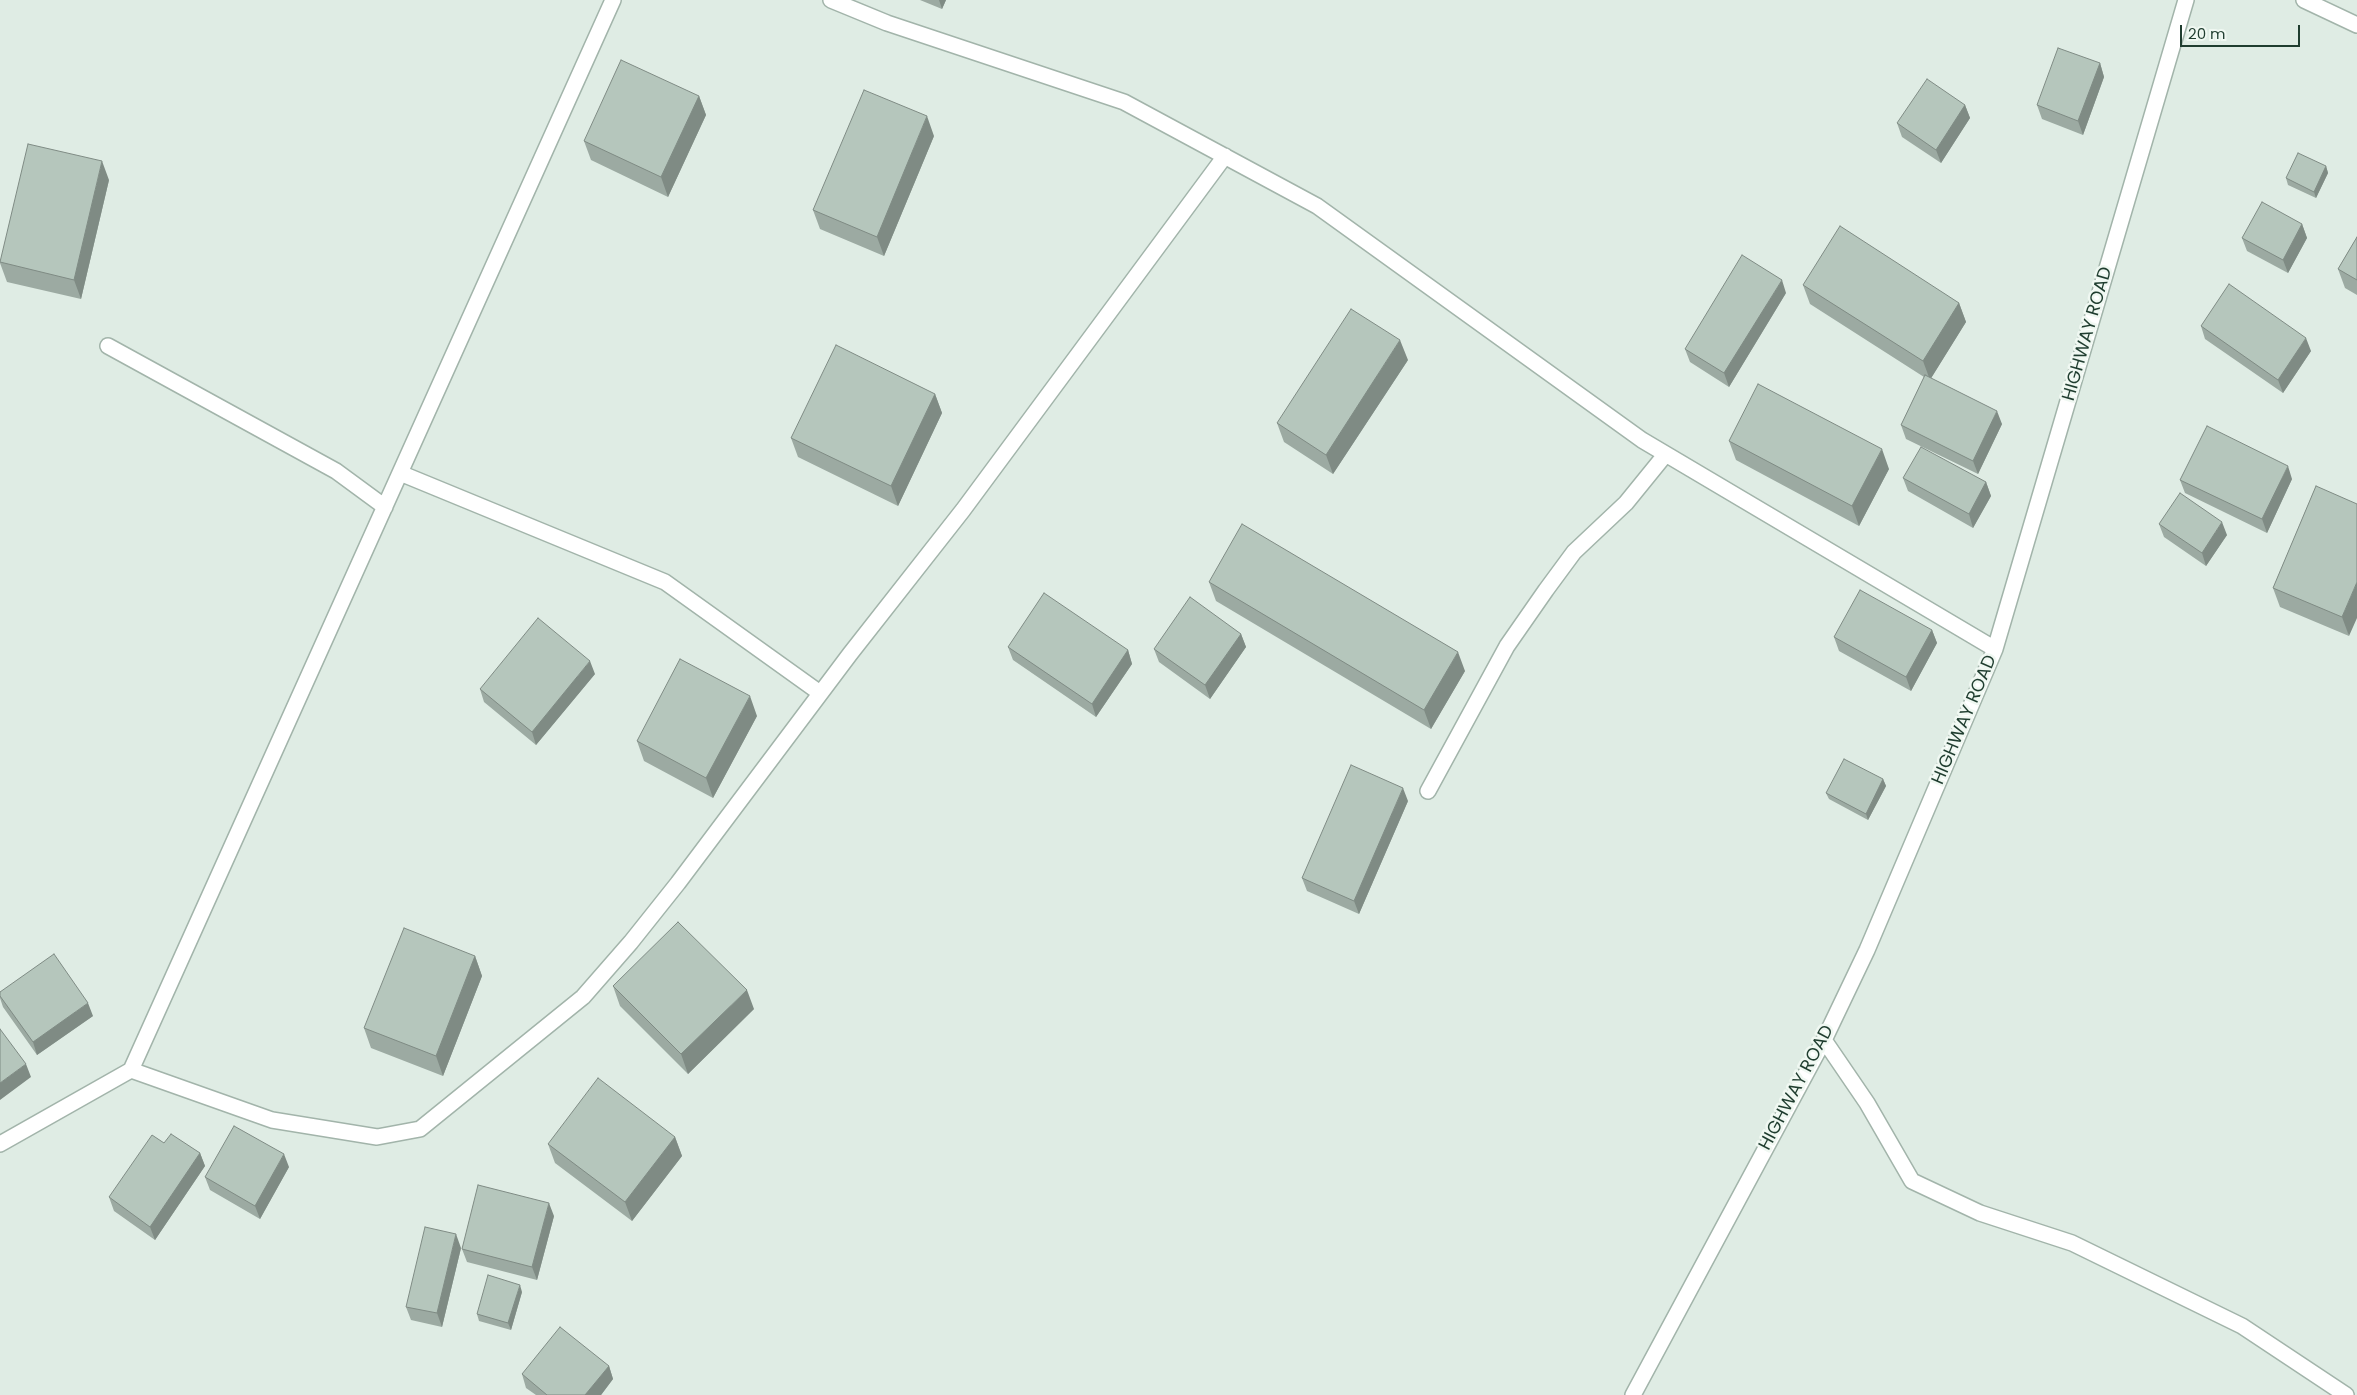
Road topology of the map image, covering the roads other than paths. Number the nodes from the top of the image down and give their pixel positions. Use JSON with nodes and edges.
{"nodes":[{"id":1,"x":613,"y":0,"type":"edge"},
{"id":2,"x":831,"y":0,"type":"edge"},
{"id":3,"x":2186,"y":0,"type":"edge"},
{"id":4,"x":2304,"y":0,"type":"edge"},
{"id":5,"x":2357,"y":26,"type":"edge"},
{"id":6,"x":1225,"y":156,"type":"junction"},
{"id":7,"x":108,"y":346,"type":"dead end"},
{"id":8,"x":1665,"y":455,"type":"junction"},
{"id":9,"x":400,"y":474,"type":"junction"},
{"id":10,"x":385,"y":507,"type":"junction"},
{"id":11,"x":1995,"y":649,"type":"junction"},
{"id":12,"x":820,"y":693,"type":"junction"},
{"id":13,"x":1428,"y":791,"type":"dead end"},
{"id":14,"x":1824,"y":1040,"type":"junction"},
{"id":15,"x":131,"y":1070,"type":"junction"},
{"id":16,"x":0,"y":1144,"type":"edge"},
{"id":17,"x":1633,"y":1395,"type":"edge"},
{"id":18,"x":2346,"y":1395,"type":"edge"}],
"edges":[{"from":1,"to":9,"type":"street"},
{"from":2,"to":6,"type":"street"},
{"from":3,"to":11,"type":"street","name":"HIGHWAY ROAD"},
{"from":4,"to":5,"type":"street"},
{"from":6,"to":8,"type":"street"},
{"from":6,"to":12,"type":"street"},
{"from":7,"to":10,"type":"street"},
{"from":8,"to":11,"type":"street"},
{"from":8,"to":13,"type":"street"},
{"from":9,"to":10,"type":"street"},
{"from":9,"to":12,"type":"street"},
{"from":10,"to":15,"type":"street"},
{"from":11,"to":14,"type":"street","name":"HIGHWAY ROAD"},
{"from":12,"to":15,"type":"street"},
{"from":14,"to":17,"type":"street","name":"HIGHWAY ROAD"},
{"from":14,"to":18,"type":"street"},
{"from":15,"to":16,"type":"street"}]}
